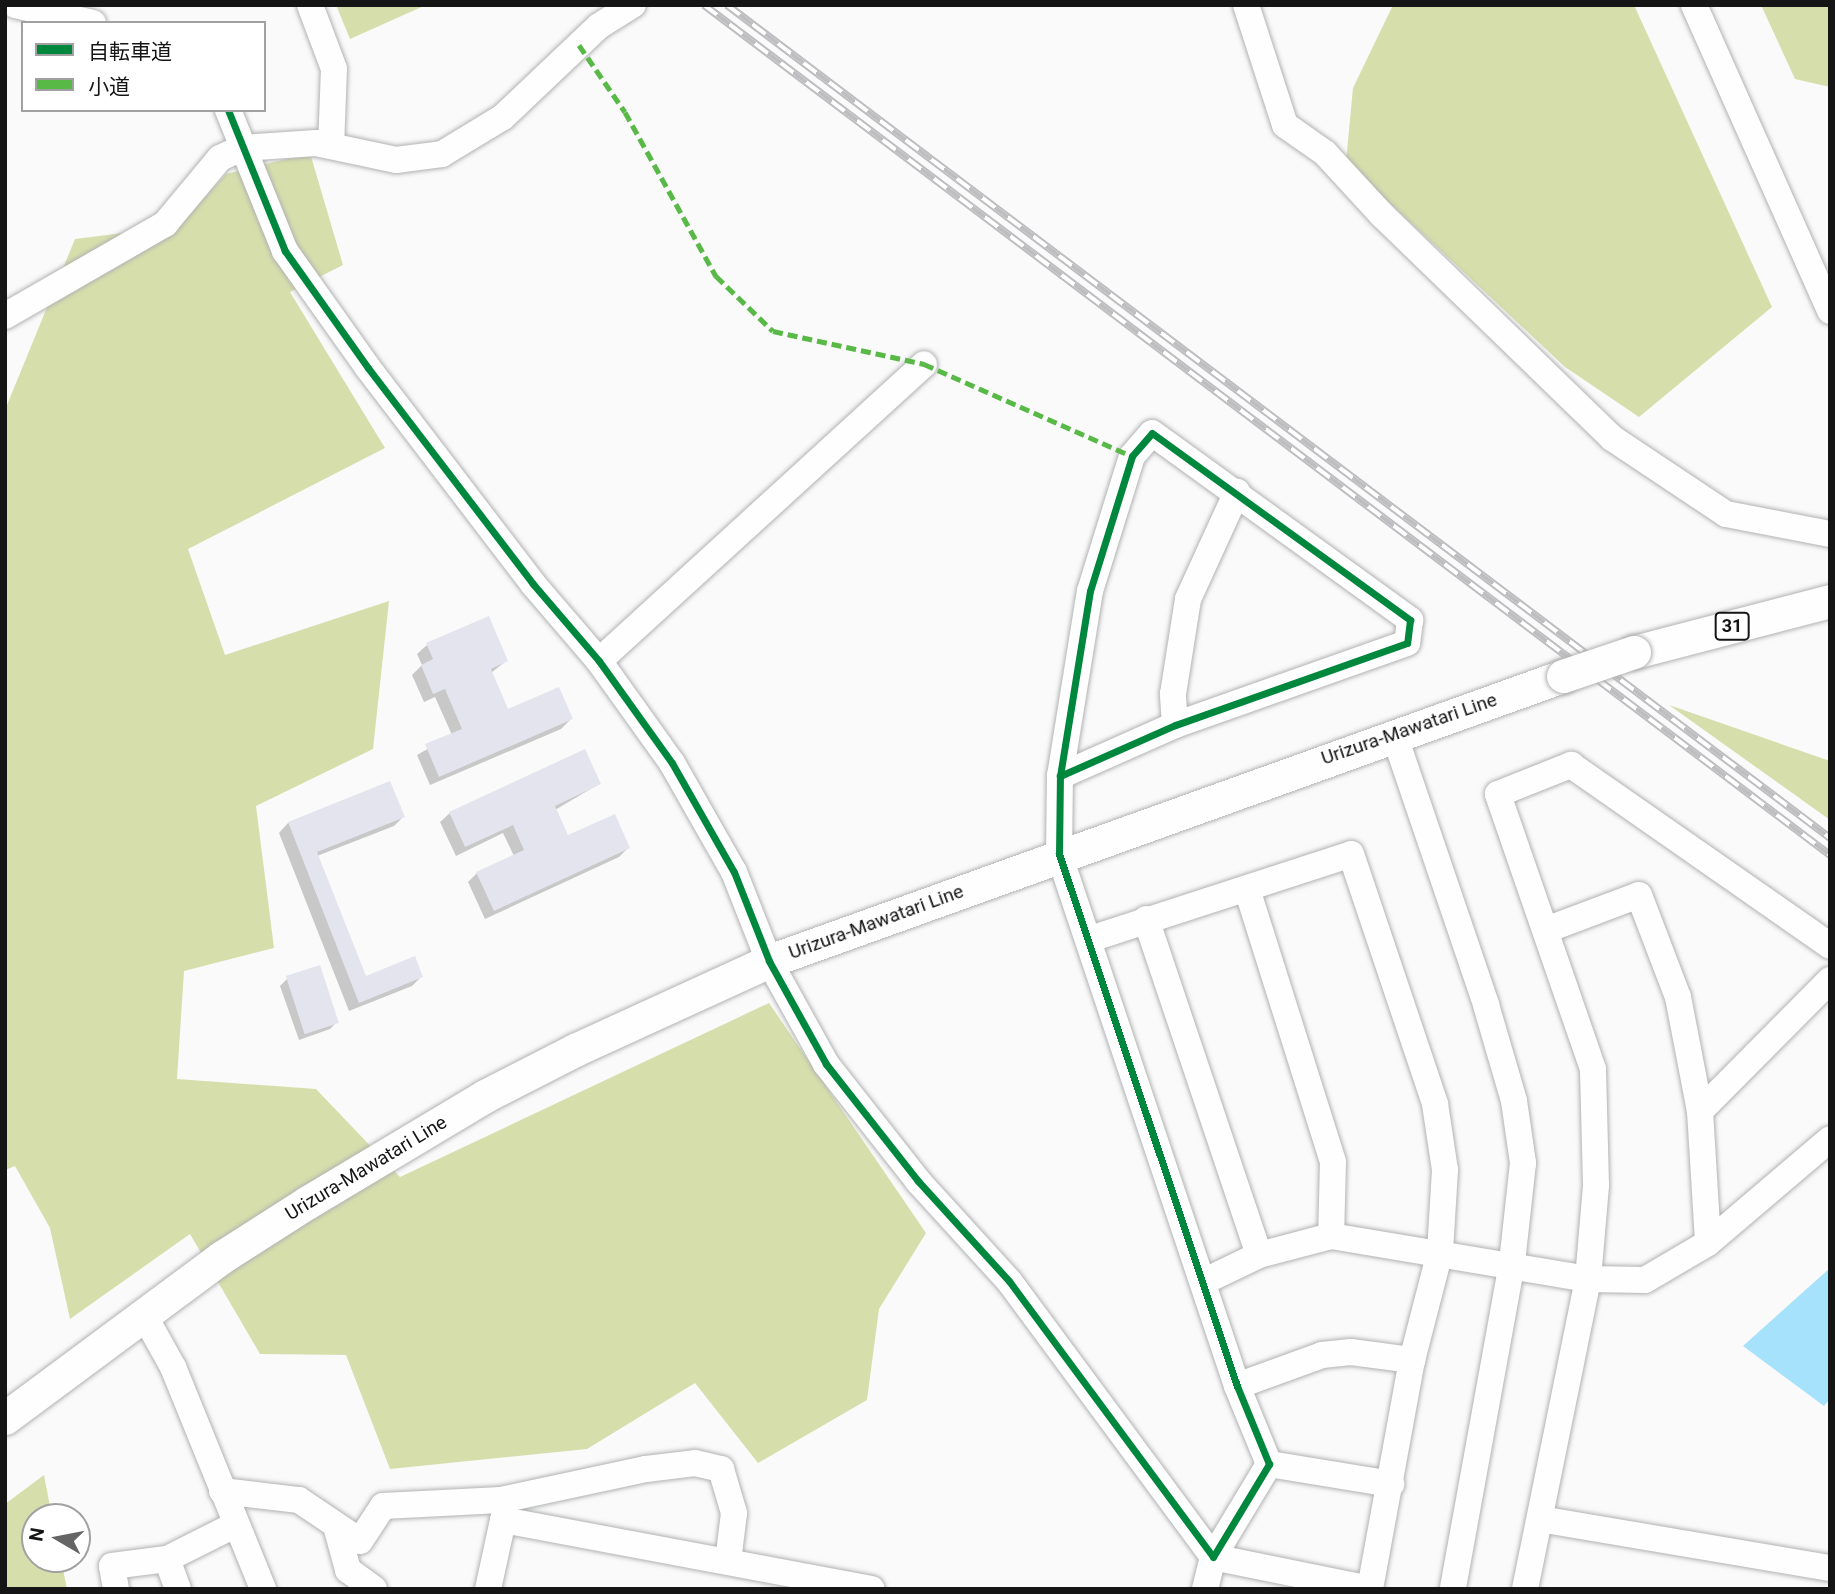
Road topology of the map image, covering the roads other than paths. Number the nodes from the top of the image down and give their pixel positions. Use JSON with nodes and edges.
{"nodes":[{"id":1,"x":15,"y":5,"type":"edge"},
{"id":2,"x":310,"y":5,"type":"edge"},
{"id":3,"x":633,"y":5,"type":"edge"},
{"id":4,"x":1246,"y":5,"type":"edge"},
{"id":5,"x":1694,"y":5,"type":"edge"},
{"id":6,"x":59,"y":11,"type":"edge"},
{"id":7,"x":87,"y":21,"type":"edge"},
{"id":8,"x":229,"y":112,"type":"edge"},
{"id":9,"x":331,"y":146,"type":"junction"},
{"id":10,"x":242,"y":148,"type":"junction"},
{"id":11,"x":1830,"y":311,"type":"edge"},
{"id":12,"x":5,"y":316,"type":"edge"},
{"id":13,"x":924,"y":364,"type":"dead end"},
{"id":14,"x":1237,"y":492,"type":"junction"},
{"id":15,"x":1830,"y":534,"type":"edge"},
{"id":16,"x":1830,"y":601,"type":"edge"},
{"id":17,"x":598,"y":661,"type":"junction"},
{"id":18,"x":1175,"y":724,"type":"junction"},
{"id":19,"x":1394,"y":734,"type":"junction"},
{"id":20,"x":1060,"y":776,"type":"junction"},
{"id":21,"x":1059,"y":854,"type":"junction"},
{"id":22,"x":1247,"y":889,"type":"junction"},
{"id":23,"x":1146,"y":919,"type":"junction"},
{"id":24,"x":1546,"y":930,"type":"junction"},
{"id":25,"x":1090,"y":939,"type":"junction"},
{"id":26,"x":1830,"y":946,"type":"edge"},
{"id":27,"x":769,"y":961,"type":"junction"},
{"id":28,"x":1830,"y":981,"type":"edge"},
{"id":29,"x":1700,"y":1111,"type":"junction"},
{"id":30,"x":1830,"y":1139,"type":"edge"},
{"id":31,"x":1331,"y":1236,"type":"junction"},
{"id":32,"x":1708,"y":1243,"type":"junction"},
{"id":33,"x":1440,"y":1251,"type":"junction"},
{"id":34,"x":1259,"y":1255,"type":"junction"},
{"id":35,"x":1512,"y":1263,"type":"junction"},
{"id":36,"x":1588,"y":1279,"type":"junction"},
{"id":37,"x":1205,"y":1281,"type":"junction"},
{"id":38,"x":144,"y":1315,"type":"junction"},
{"id":39,"x":1412,"y":1360,"type":"junction"},
{"id":40,"x":1237,"y":1386,"type":"junction"},
{"id":41,"x":5,"y":1418,"type":"edge"},
{"id":42,"x":1269,"y":1464,"type":"junction"},
{"id":43,"x":1391,"y":1484,"type":"junction"},
{"id":44,"x":222,"y":1492,"type":"junction"},
{"id":45,"x":1540,"y":1518,"type":"junction"},
{"id":46,"x":235,"y":1525,"type":"junction"},
{"id":47,"x":336,"y":1526,"type":"junction"},
{"id":48,"x":1213,"y":1557,"type":"junction"},
{"id":49,"x":167,"y":1559,"type":"junction"},
{"id":50,"x":728,"y":1562,"type":"junction"},
{"id":51,"x":1830,"y":1568,"type":"edge"},
{"id":52,"x":867,"y":1588,"type":"edge"},
{"id":53,"x":116,"y":1589,"type":"edge"},
{"id":54,"x":178,"y":1589,"type":"edge"},
{"id":55,"x":263,"y":1589,"type":"edge"},
{"id":56,"x":374,"y":1589,"type":"edge"},
{"id":57,"x":488,"y":1589,"type":"edge"},
{"id":58,"x":1205,"y":1589,"type":"edge"},
{"id":59,"x":1370,"y":1589,"type":"edge"},
{"id":60,"x":1452,"y":1589,"type":"edge"},
{"id":61,"x":1525,"y":1589,"type":"edge"}],
"edges":[{"from":1,"to":6,"type":"street"},
{"from":2,"to":9,"type":"street"},
{"from":3,"to":9,"type":"street"},
{"from":4,"to":15,"type":"street"},
{"from":5,"to":11,"type":"street"},
{"from":6,"to":7,"type":"street"},
{"from":8,"to":10,"type":"street"},
{"from":9,"to":10,"type":"street"},
{"from":10,"to":12,"type":"street"},
{"from":10,"to":17,"type":"street"},
{"from":13,"to":17,"type":"street"},
{"from":14,"to":18,"type":"street"},
{"from":14,"to":18,"type":"street"},
{"from":14,"to":20,"type":"street"},
{"from":16,"to":19,"type":"main road","name":"Urizura-Mawatari Line","number":"31","bridge":true},
{"from":17,"to":27,"type":"street"},
{"from":18,"to":20,"type":"street"},
{"from":19,"to":21,"type":"main road","name":"Urizura-Mawatari Line","number":"31"},
{"from":19,"to":35,"type":"street"},
{"from":20,"to":21,"type":"street"},
{"from":21,"to":25,"type":"street"},
{"from":21,"to":27,"type":"main road","name":"Urizura-Mawatari Line","number":"31"},
{"from":22,"to":23,"type":"street"},
{"from":22,"to":31,"type":"street"},
{"from":22,"to":33,"type":"street"},
{"from":23,"to":25,"type":"street"},
{"from":23,"to":34,"type":"street"},
{"from":24,"to":26,"type":"street"},
{"from":24,"to":29,"type":"street"},
{"from":24,"to":36,"type":"street"},
{"from":25,"to":37,"type":"street"},
{"from":27,"to":38,"type":"main road","name":"Urizura-Mawatari Line","number":"31"},
{"from":27,"to":48,"type":"street"},
{"from":28,"to":29,"type":"street"},
{"from":29,"to":32,"type":"street"},
{"from":30,"to":32,"type":"street"},
{"from":31,"to":33,"type":"street"},
{"from":31,"to":34,"type":"street"},
{"from":32,"to":36,"type":"street"},
{"from":33,"to":35,"type":"street"},
{"from":33,"to":39,"type":"street"},
{"from":34,"to":37,"type":"street"},
{"from":35,"to":36,"type":"street"},
{"from":35,"to":60,"type":"street"},
{"from":36,"to":45,"type":"street"},
{"from":37,"to":40,"type":"street"},
{"from":38,"to":41,"type":"main road","name":"Urizura-Mawatari Line","number":"31"},
{"from":38,"to":44,"type":"street"},
{"from":39,"to":40,"type":"street"},
{"from":39,"to":43,"type":"street"},
{"from":40,"to":42,"type":"street"},
{"from":42,"to":43,"type":"street"},
{"from":42,"to":48,"type":"street"},
{"from":43,"to":59,"type":"street"},
{"from":44,"to":46,"type":"street"},
{"from":44,"to":47,"type":"street"},
{"from":45,"to":51,"type":"street"},
{"from":45,"to":61,"type":"street"},
{"from":46,"to":49,"type":"street"},
{"from":46,"to":55,"type":"street"},
{"from":47,"to":50,"type":"street"},
{"from":47,"to":56,"type":"street"},
{"from":48,"to":58,"type":"street"},
{"from":48,"to":59,"type":"street"},
{"from":49,"to":53,"type":"street"},
{"from":49,"to":54,"type":"street"},
{"from":50,"to":52,"type":"street"},
{"from":50,"to":57,"type":"street"}]}
